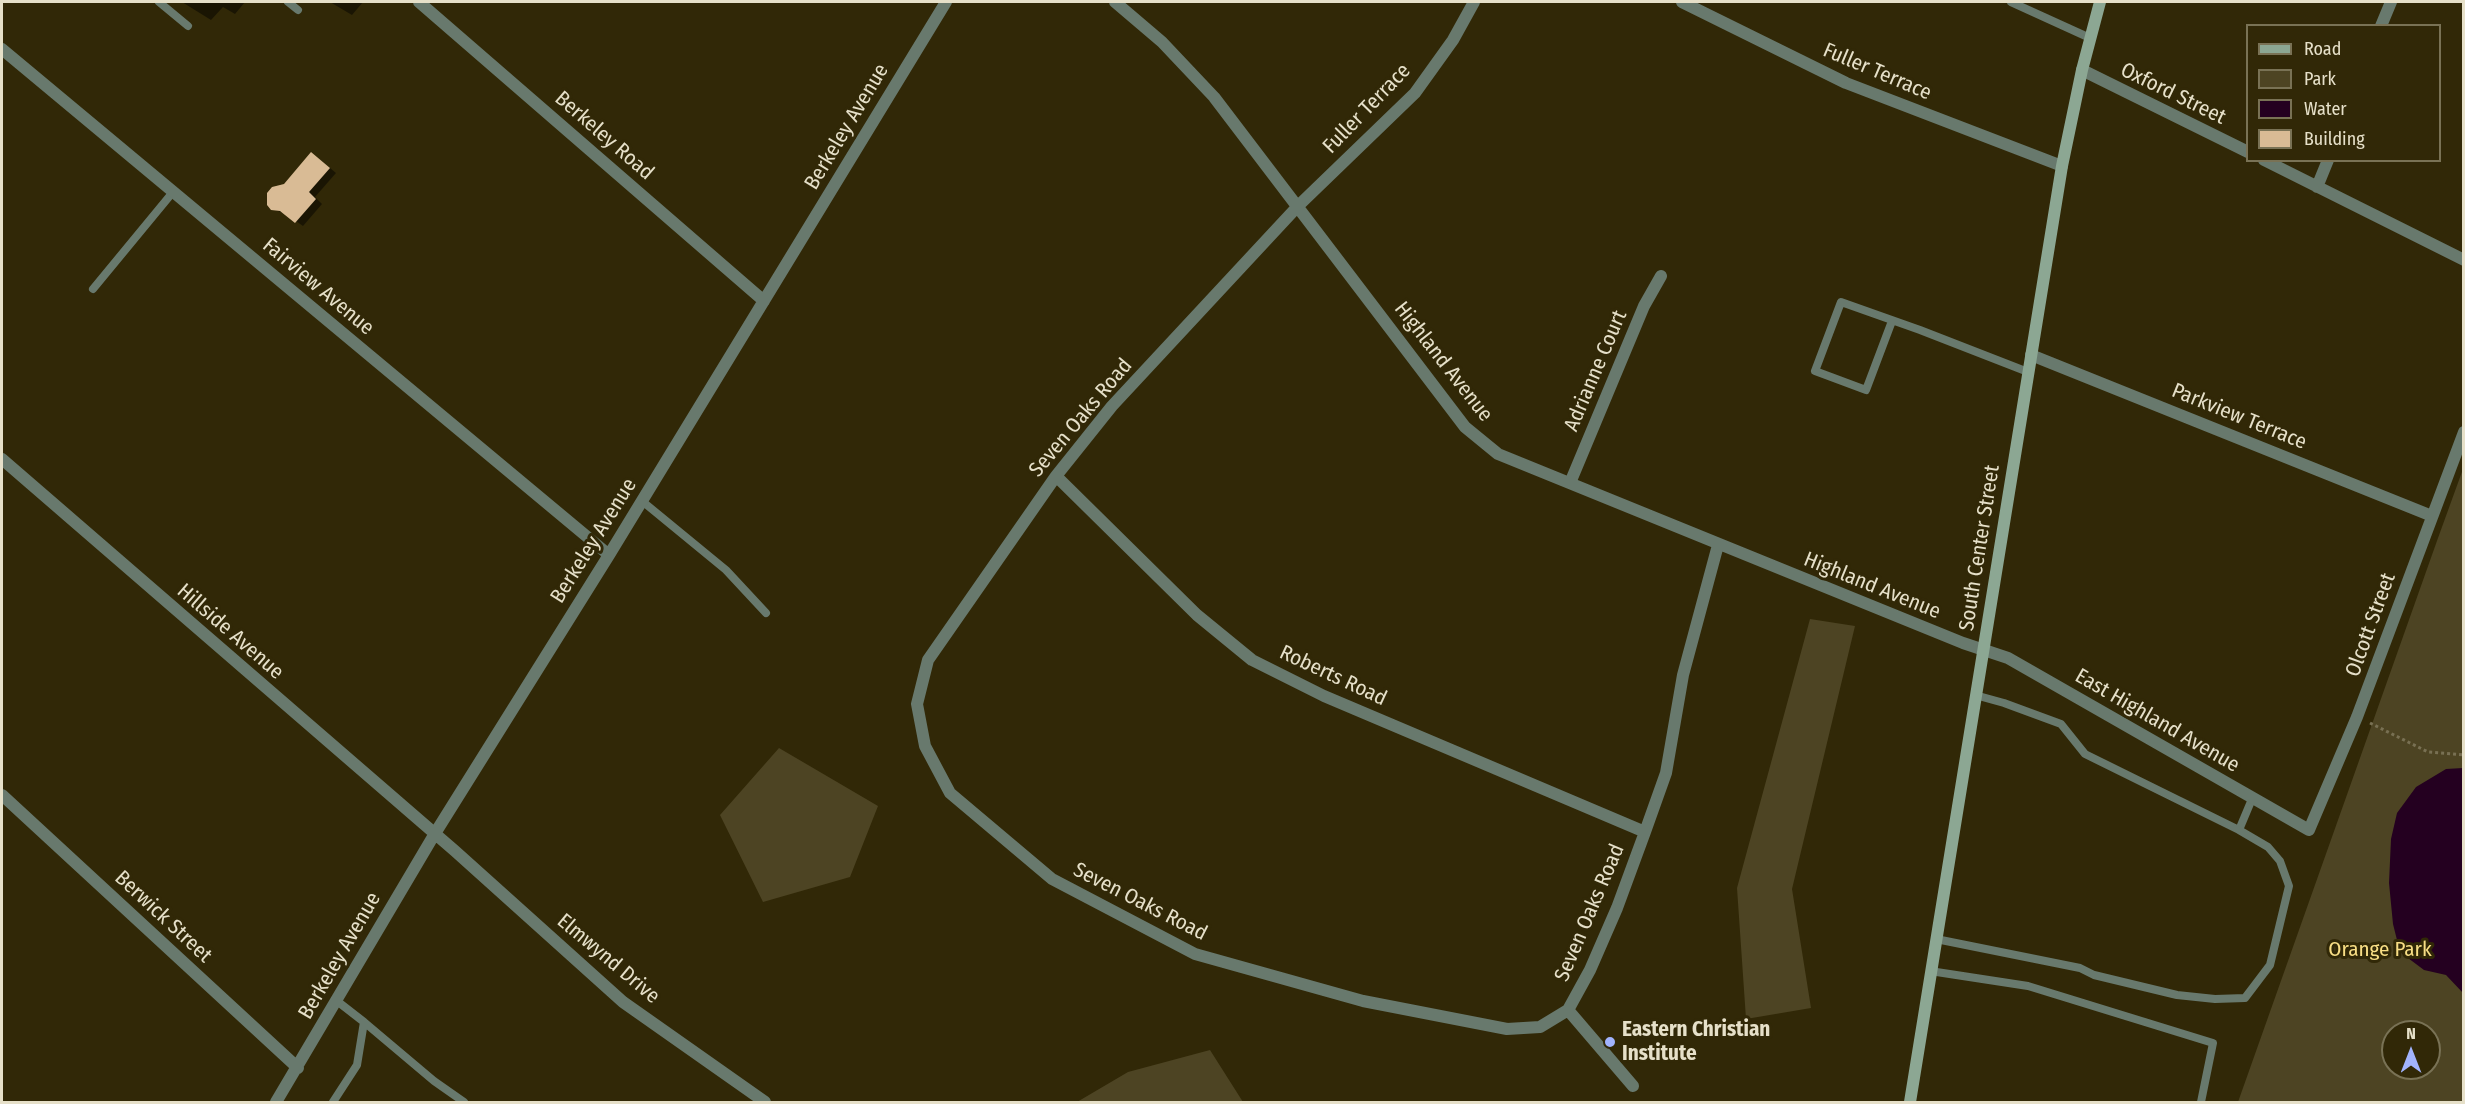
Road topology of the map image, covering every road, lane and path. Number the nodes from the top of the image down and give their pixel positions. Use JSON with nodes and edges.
{"nodes":[{"id":1,"x":159,"y":2,"type":"edge"},
{"id":2,"x":288,"y":2,"type":"edge"},
{"id":3,"x":419,"y":2,"type":"edge"},
{"id":4,"x":946,"y":2,"type":"edge"},
{"id":5,"x":1115,"y":2,"type":"edge"},
{"id":6,"x":1474,"y":2,"type":"edge"},
{"id":7,"x":1682,"y":2,"type":"edge"},
{"id":8,"x":2012,"y":2,"type":"edge"},
{"id":9,"x":2100,"y":2,"type":"edge"},
{"id":10,"x":2391,"y":2,"type":"edge"},
{"id":11,"x":298,"y":10,"type":"dead end"},
{"id":12,"x":2382,"y":24,"type":"edge"},
{"id":13,"x":188,"y":26,"type":"dead end"},
{"id":14,"x":2090,"y":38,"type":"junction"},
{"id":15,"x":2,"y":49,"type":"edge"},
{"id":16,"x":2082,"y":70,"type":"junction"},
{"id":17,"x":2246,"y":152,"type":"edge"},
{"id":18,"x":2268,"y":162,"type":"edge"},
{"id":19,"x":2327,"y":162,"type":"edge"},
{"id":20,"x":2062,"y":166,"type":"junction"},
{"id":21,"x":2317,"y":187,"type":"junction"},
{"id":22,"x":173,"y":192,"type":"junction"},
{"id":23,"x":1299,"y":206,"type":"junction"},
{"id":24,"x":2463,"y":260,"type":"edge"},
{"id":25,"x":1661,"y":276,"type":"dead end"},
{"id":26,"x":93,"y":289,"type":"dead end"},
{"id":27,"x":764,"y":301,"type":"junction"},
{"id":28,"x":1892,"y":321,"type":"junction"},
{"id":29,"x":2031,"y":356,"type":"junction"},
{"id":30,"x":2028,"y":372,"type":"junction"},
{"id":31,"x":2463,"y":432,"type":"edge"},
{"id":32,"x":2,"y":459,"type":"edge"},
{"id":33,"x":1056,"y":476,"type":"junction"},
{"id":34,"x":1570,"y":483,"type":"junction"},
{"id":35,"x":642,"y":501,"type":"junction"},
{"id":36,"x":2432,"y":516,"type":"junction"},
{"id":37,"x":1718,"y":545,"type":"junction"},
{"id":38,"x":609,"y":555,"type":"junction"},
{"id":39,"x":765,"y":613,"type":"dead end"},
{"id":40,"x":1983,"y":650,"type":"junction"},
{"id":41,"x":1976,"y":695,"type":"junction"},
{"id":42,"x":2358,"y":717,"type":"junction"},
{"id":43,"x":2463,"y":755,"type":"edge"},
{"id":44,"x":2,"y":795,"type":"edge"},
{"id":45,"x":2252,"y":799,"type":"junction"},
{"id":46,"x":2239,"y":830,"type":"junction"},
{"id":47,"x":2309,"y":830,"type":"joint"},
{"id":48,"x":1645,"y":832,"type":"junction"},
{"id":49,"x":434,"y":835,"type":"junction"},
{"id":50,"x":1936,"y":939,"type":"junction"},
{"id":51,"x":1930,"y":971,"type":"junction"},
{"id":52,"x":337,"y":1001,"type":"junction"},
{"id":53,"x":1568,"y":1010,"type":"junction"},
{"id":54,"x":364,"y":1022,"type":"junction"},
{"id":55,"x":298,"y":1068,"type":"junction"},
{"id":56,"x":1633,"y":1086,"type":"dead end"},
{"id":57,"x":276,"y":1102,"type":"edge"},
{"id":58,"x":333,"y":1102,"type":"edge"},
{"id":59,"x":464,"y":1102,"type":"edge"},
{"id":60,"x":765,"y":1102,"type":"edge"},
{"id":61,"x":1910,"y":1102,"type":"edge"},
{"id":62,"x":2201,"y":1102,"type":"edge"}],
"edges":[{"from":1,"to":13,"type":"lane"},
{"from":2,"to":11,"type":"lane"},
{"from":3,"to":27,"type":"street","name":"Berkeley Road"},
{"from":4,"to":27,"type":"street","name":"Berkeley Avenue"},
{"from":5,"to":23,"type":"street","name":"Highland Avenue"},
{"from":6,"to":23,"type":"street","name":"Fuller Terrace"},
{"from":7,"to":20,"type":"street","name":"Fuller Terrace"},
{"from":8,"to":14,"type":"lane"},
{"from":9,"to":14,"type":"main road","name":"South Center Street"},
{"from":10,"to":12,"type":"street"},
{"from":14,"to":16,"type":"main road","name":"South Center Street"},
{"from":15,"to":22,"type":"street","name":"Fairview Avenue"},
{"from":16,"to":17,"type":"street","name":"Oxford Street"},
{"from":16,"to":20,"type":"main road","name":"South Center Street"},
{"from":18,"to":21,"type":"street"},
{"from":19,"to":21,"type":"street"},
{"from":20,"to":29,"type":"main road","name":"South Center Street"},
{"from":21,"to":24,"type":"street"},
{"from":22,"to":26,"type":"lane"},
{"from":22,"to":38,"type":"street","name":"Fairview Avenue"},
{"from":23,"to":33,"type":"street","name":"Seven Oaks Road"},
{"from":23,"to":34,"type":"street","name":"Highland Avenue"},
{"from":25,"to":34,"type":"street","name":"Adrianne Court"},
{"from":27,"to":35,"type":"street","name":"Berkeley Avenue"},
{"from":28,"to":28,"type":"lane"},
{"from":28,"to":30,"type":"lane"},
{"from":29,"to":30,"type":"main road","name":"South Center Street"},
{"from":29,"to":36,"type":"street","name":"Parkview Terrace"},
{"from":30,"to":40,"type":"main road","name":"South Center Street"},
{"from":31,"to":36,"type":"street","name":"Olcott Street"},
{"from":32,"to":49,"type":"street","name":"Hillside Avenue"},
{"from":33,"to":48,"type":"street","name":"Roberts Road"},
{"from":33,"to":53,"type":"street","name":"Seven Oaks Road"},
{"from":34,"to":37,"type":"street","name":"Highland Avenue"},
{"from":35,"to":38,"type":"street","name":"Berkeley Avenue"},
{"from":35,"to":39,"type":"lane"},
{"from":36,"to":42,"type":"street","name":"Olcott Street"},
{"from":37,"to":40,"type":"street","name":"Highland Avenue"},
{"from":37,"to":48,"type":"street","name":"Seven Oaks Road"},
{"from":38,"to":49,"type":"street","name":"Berkeley Avenue"},
{"from":40,"to":41,"type":"main road","name":"South Center Street"},
{"from":40,"to":45,"type":"street","name":"East Highland Avenue"},
{"from":41,"to":46,"type":"lane"},
{"from":41,"to":50,"type":"main road","name":"South Center Street"},
{"from":42,"to":43,"type":"path"},
{"from":42,"to":47,"type":"street","name":"Olcott Street"},
{"from":44,"to":55,"type":"street","name":"Berwick Street"},
{"from":45,"to":46,"type":"lane"},
{"from":45,"to":47,"type":"street","name":"East Highland Avenue"},
{"from":46,"to":50,"type":"lane"},
{"from":48,"to":53,"type":"street","name":"Seven Oaks Road"},
{"from":49,"to":52,"type":"street","name":"Berkeley Avenue"},
{"from":49,"to":60,"type":"street","name":"Elmwynd Drive"},
{"from":50,"to":51,"type":"main road","name":"South Center Street"},
{"from":51,"to":61,"type":"main road","name":"South Center Street"},
{"from":51,"to":62,"type":"lane"},
{"from":52,"to":54,"type":"lane"},
{"from":52,"to":55,"type":"street","name":"Berkeley Avenue"},
{"from":53,"to":56,"type":"street"},
{"from":54,"to":58,"type":"lane"},
{"from":54,"to":59,"type":"lane"},
{"from":55,"to":57,"type":"street","name":"Berkeley Avenue"}]}
